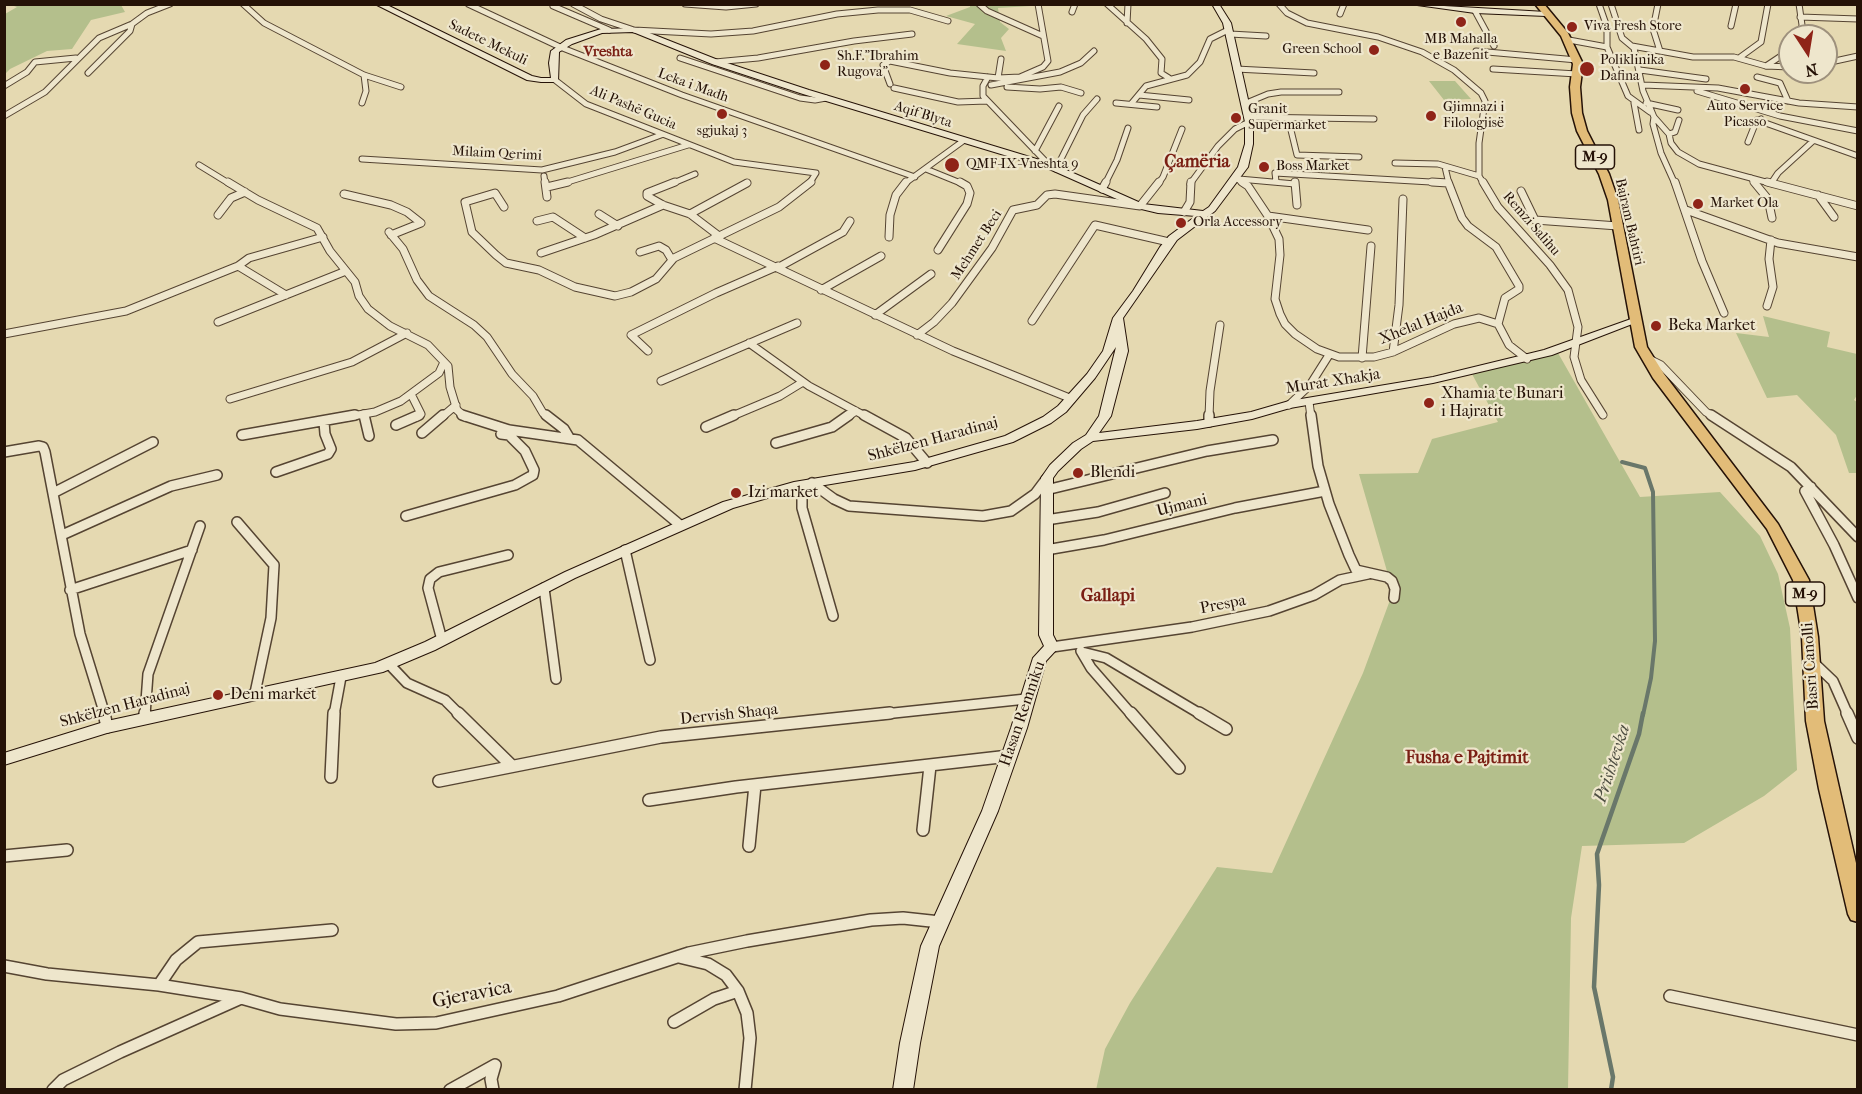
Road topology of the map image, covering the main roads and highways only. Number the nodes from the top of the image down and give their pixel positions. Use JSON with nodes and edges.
{"nodes":[{"id":1,"x":1539,"y":4,"type":"edge"},
{"id":2,"x":1635,"y":321,"type":"joint"},
{"id":3,"x":1857,"y":914,"type":"edge"}],
"edges":[{"from":1,"to":2,"type":"main road","name":"Bajram Bahtiri","number":"M-9"},
{"from":2,"to":3,"type":"main road","name":"Basri Canolli","number":"M-9"}]}
